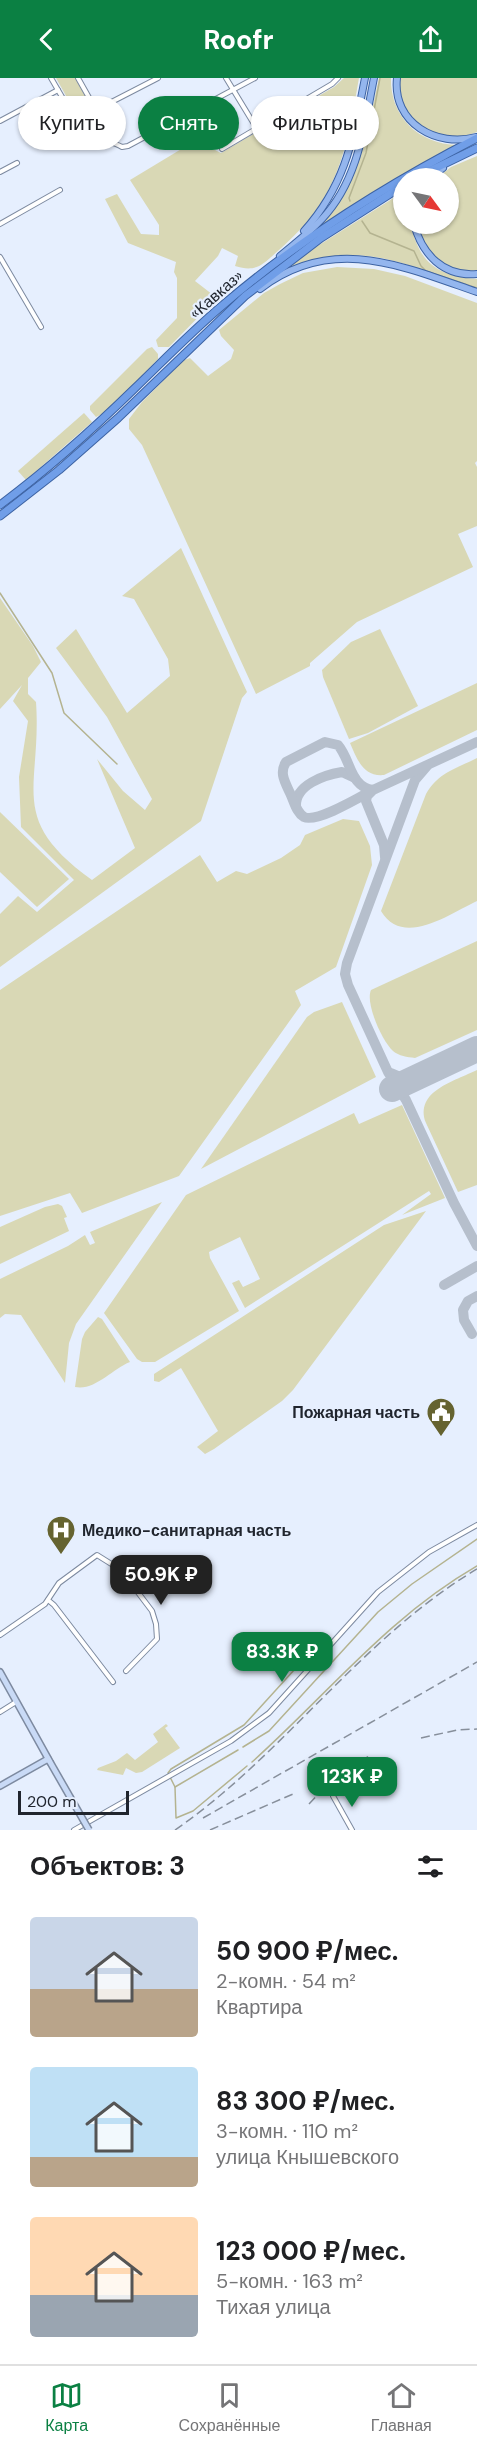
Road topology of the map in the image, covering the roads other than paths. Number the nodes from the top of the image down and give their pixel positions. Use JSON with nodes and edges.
{"nodes":[{"id":1,"x":51,"y":78,"type":"edge"},
{"id":2,"x":78,"y":78,"type":"edge"},
{"id":3,"x":158,"y":78,"type":"edge"},
{"id":4,"x":226,"y":78,"type":"edge"},
{"id":5,"x":255,"y":78,"type":"edge"},
{"id":6,"x":338,"y":78,"type":"edge"},
{"id":7,"x":365,"y":78,"type":"edge"},
{"id":8,"x":374,"y":78,"type":"edge"},
{"id":9,"x":397,"y":78,"type":"edge"},
{"id":10,"x":58,"y":90,"type":"junction"},
{"id":11,"x":233,"y":91,"type":"junction"},
{"id":12,"x":61,"y":96,"type":"edge"},
{"id":13,"x":88,"y":96,"type":"edge"},
{"id":14,"x":123,"y":96,"type":"edge"},
{"id":15,"x":312,"y":96,"type":"edge"},
{"id":16,"x":251,"y":120,"type":"edge"},
{"id":17,"x":0,"y":121,"type":"edge"},
{"id":18,"x":477,"y":137,"type":"edge"},
{"id":19,"x":126,"y":146,"type":"edge"},
{"id":20,"x":476,"y":148,"type":"edge"},
{"id":21,"x":17,"y":163,"type":"dead end"},
{"id":22,"x":435,"y":168,"type":"edge"},
{"id":23,"x":442,"y":168,"type":"edge"},
{"id":24,"x":0,"y":172,"type":"edge"},
{"id":25,"x":60,"y":190,"type":"dead end"},
{"id":26,"x":393,"y":192,"type":"edge"},
{"id":27,"x":0,"y":224,"type":"edge"},
{"id":28,"x":418,"y":234,"type":"edge"},
{"id":29,"x":0,"y":257,"type":"edge"},
{"id":30,"x":259,"y":274,"type":"junction"},
{"id":31,"x":477,"y":274,"type":"edge"},
{"id":32,"x":477,"y":292,"type":"edge"},
{"id":33,"x":228,"y":312,"type":"junction"},
{"id":34,"x":41,"y":327,"type":"dead end"},
{"id":35,"x":171,"y":366,"type":"junction"},
{"id":36,"x":144,"y":379,"type":"junction"},
{"id":37,"x":75,"y":444,"type":"junction"},
{"id":38,"x":85,"y":447,"type":"junction"},
{"id":39,"x":0,"y":506,"type":"edge"},
{"id":40,"x":0,"y":516,"type":"edge"},
{"id":41,"x":477,"y":1524,"type":"edge"},
{"id":42,"x":48,"y":1600,"type":"junction"},
{"id":43,"x":0,"y":1635,"type":"edge"},
{"id":44,"x":126,"y":1671,"type":"dead end"},
{"id":45,"x":0,"y":1672,"type":"edge"},
{"id":46,"x":113,"y":1682,"type":"dead end"},
{"id":47,"x":17,"y":1702,"type":"junction"},
{"id":48,"x":0,"y":1712,"type":"edge"},
{"id":49,"x":49,"y":1760,"type":"junction"},
{"id":50,"x":0,"y":1786,"type":"edge"},
{"id":51,"x":333,"y":1796,"type":"dead end"},
{"id":52,"x":74,"y":1830,"type":"edge"},
{"id":53,"x":89,"y":1830,"type":"edge"},
{"id":54,"x":352,"y":1830,"type":"edge"}],
"edges":[{"from":1,"to":10,"type":"street"},
{"from":2,"to":13,"type":"street"},
{"from":3,"to":14,"type":"street"},
{"from":4,"to":11,"type":"street"},
{"from":5,"to":11,"type":"street"},
{"from":6,"to":15,"type":"street"},
{"from":7,"to":30,"type":"main road"},
{"from":8,"to":30,"type":"main road"},
{"from":9,"to":18,"type":"main road"},
{"from":10,"to":12,"type":"street"},
{"from":10,"to":17,"type":"street"},
{"from":11,"to":16,"type":"street"},
{"from":11,"to":19,"type":"street"},
{"from":18,"to":30,"type":"highway","name":"«Кавказ»"},
{"from":20,"to":22,"type":"highway"},
{"from":20,"to":23,"type":"main road"},
{"from":21,"to":24,"type":"street"},
{"from":25,"to":27,"type":"street"},
{"from":26,"to":33,"type":"highway","name":"«Кавказ»"},
{"from":28,"to":31,"type":"main road"},
{"from":29,"to":34,"type":"street"},
{"from":30,"to":36,"type":"highway","name":"«Кавказ»"},
{"from":32,"to":33,"type":"main road"},
{"from":33,"to":35,"type":"highway","name":"«Кавказ»"},
{"from":35,"to":36,"type":"highway"},
{"from":35,"to":38,"type":"highway","name":"«Кавказ»"},
{"from":36,"to":37,"type":"highway","name":"«Кавказ»"},
{"from":37,"to":38,"type":"highway"},
{"from":37,"to":39,"type":"highway","name":"«Кавказ»"},
{"from":38,"to":40,"type":"highway","name":"«Кавказ»"},
{"from":41,"to":52,"type":"street"},
{"from":42,"to":43,"type":"street"},
{"from":42,"to":44,"type":"street"},
{"from":42,"to":46,"type":"street"},
{"from":45,"to":47,"type":"main road"},
{"from":47,"to":48,"type":"street"},
{"from":47,"to":49,"type":"main road"},
{"from":49,"to":50,"type":"main road"},
{"from":49,"to":53,"type":"main road","bridge":true},
{"from":51,"to":54,"type":"street"}]}
